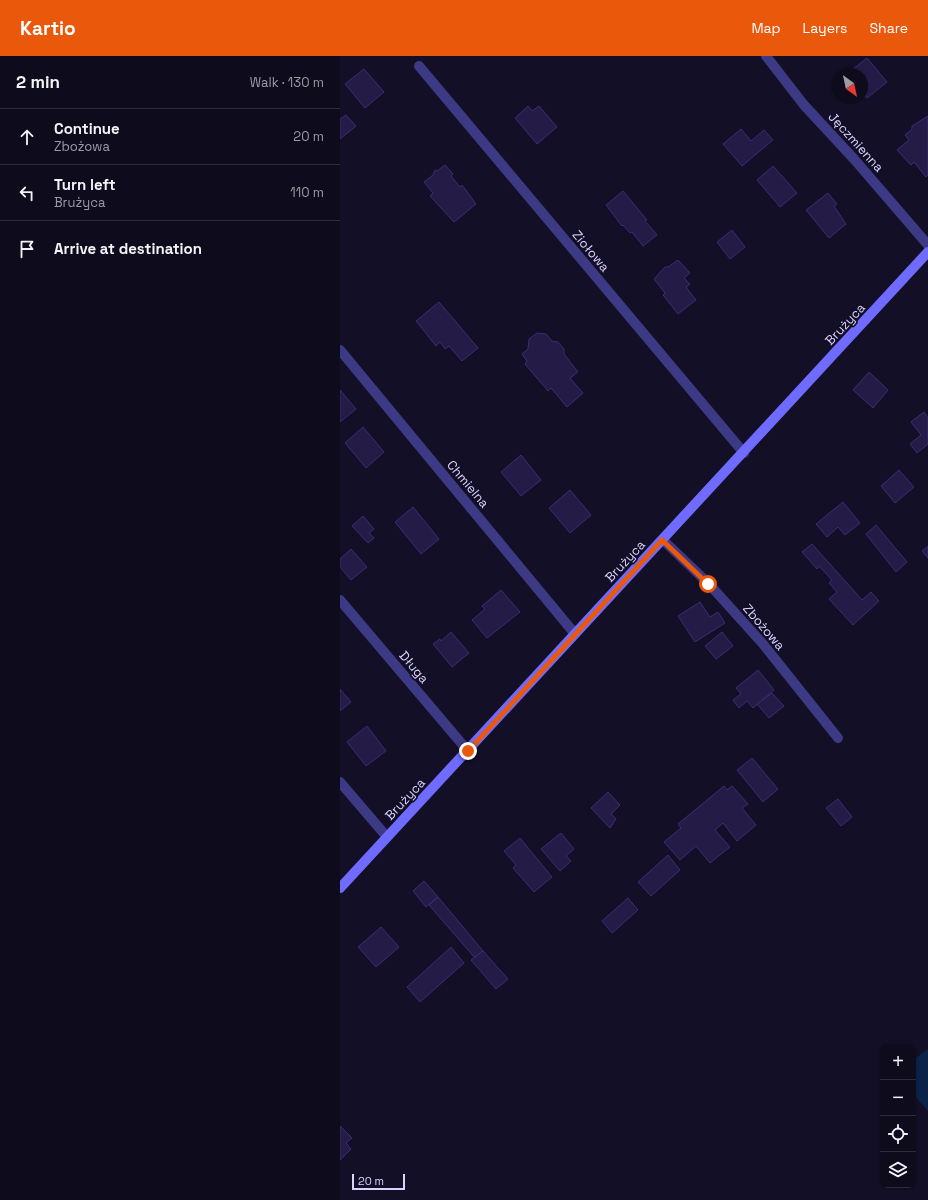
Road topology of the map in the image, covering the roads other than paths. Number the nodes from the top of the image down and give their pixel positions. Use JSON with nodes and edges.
{"nodes":[{"id":1,"x":766,"y":56,"type":"edge"},
{"id":2,"x":419,"y":66,"type":"dead end"},
{"id":3,"x":928,"y":245,"type":"edge"},
{"id":4,"x":928,"y":252,"type":"edge"},
{"id":5,"x":340,"y":350,"type":"edge"},
{"id":6,"x":744,"y":452,"type":"junction"},
{"id":7,"x":662,"y":540,"type":"junction"},
{"id":8,"x":340,"y":600,"type":"edge"},
{"id":9,"x":575,"y":634,"type":"junction"},
{"id":10,"x":838,"y":738,"type":"dead end"},
{"id":11,"x":468,"y":751,"type":"junction"},
{"id":12,"x":340,"y":782,"type":"edge"},
{"id":13,"x":387,"y":837,"type":"junction"},
{"id":14,"x":340,"y":888,"type":"edge"}],
"edges":[{"from":1,"to":3,"type":"street","name":"Jęczmienna"},
{"from":2,"to":6,"type":"street","name":"Ziołowa"},
{"from":4,"to":6,"type":"street","name":"Brużyca"},
{"from":5,"to":9,"type":"street","name":"Chmielna"},
{"from":6,"to":7,"type":"street","name":"Brużyca"},
{"from":7,"to":9,"type":"street","name":"Brużyca"},
{"from":7,"to":10,"type":"street","name":"Zbożowa"},
{"from":8,"to":11,"type":"street","name":"Długa"},
{"from":9,"to":11,"type":"street","name":"Brużyca"},
{"from":11,"to":13,"type":"street","name":"Brużyca"},
{"from":12,"to":13,"type":"street"},
{"from":13,"to":14,"type":"street","name":"Brużyca"}]}
